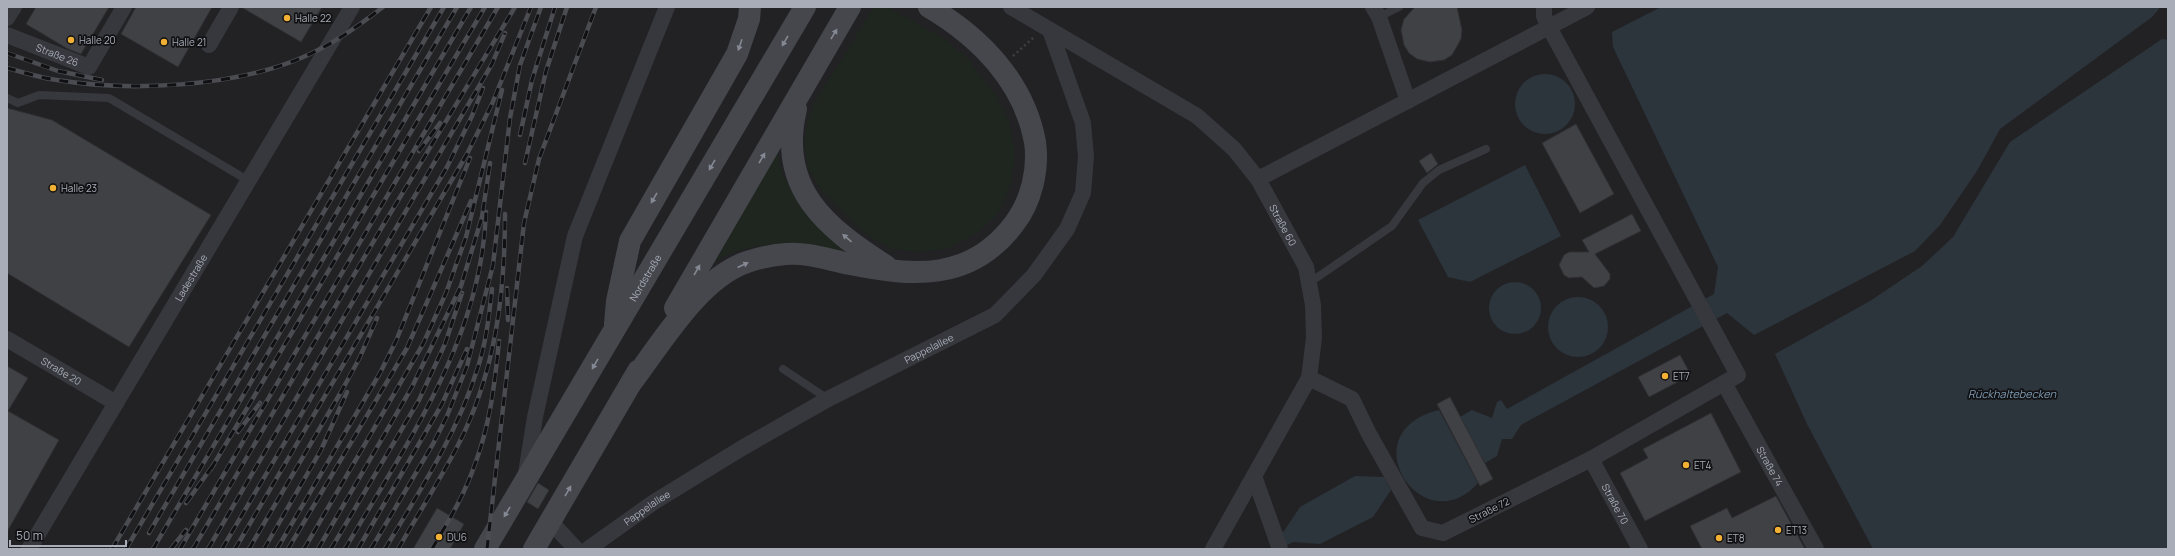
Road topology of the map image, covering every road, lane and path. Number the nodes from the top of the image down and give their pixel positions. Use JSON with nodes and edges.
{"nodes":[{"id":1,"x":14,"y":7,"type":"edge"},
{"id":2,"x":124,"y":7,"type":"edge"},
{"id":3,"x":232,"y":7,"type":"edge"},
{"id":4,"x":352,"y":7,"type":"edge"},
{"id":5,"x":667,"y":7,"type":"edge"},
{"id":6,"x":750,"y":7,"type":"edge"},
{"id":7,"x":805,"y":7,"type":"edge"},
{"id":8,"x":850,"y":7,"type":"edge"},
{"id":9,"x":929,"y":7,"type":"edge"},
{"id":10,"x":1011,"y":7,"type":"edge"},
{"id":11,"x":1399,"y":7,"type":"edge"},
{"id":12,"x":1544,"y":7,"type":"edge"},
{"id":13,"x":1587,"y":7,"type":"edge"},
{"id":14,"x":1376,"y":12,"type":"edge"},
{"id":15,"x":7,"y":18,"type":"edge"},
{"id":16,"x":1549,"y":27,"type":"junction"},
{"id":17,"x":1048,"y":28,"type":"junction"},
{"id":18,"x":7,"y":35,"type":"edge"},
{"id":19,"x":209,"y":46,"type":"dead end"},
{"id":20,"x":1000,"y":67,"type":"junction"},
{"id":21,"x":800,"y":92,"type":"junction"},
{"id":22,"x":7,"y":98,"type":"edge"},
{"id":23,"x":1408,"y":101,"type":"junction"},
{"id":24,"x":1486,"y":149,"type":"dead end"},
{"id":25,"x":1258,"y":179,"type":"junction"},
{"id":26,"x":249,"y":181,"type":"junction"},
{"id":27,"x":891,"y":269,"type":"junction"},
{"id":28,"x":1309,"y":283,"type":"junction"},
{"id":29,"x":614,"y":330,"type":"junction"},
{"id":30,"x":7,"y":339,"type":"edge"},
{"id":31,"x":783,"y":369,"type":"dead end"},
{"id":32,"x":1309,"y":378,"type":"junction"},
{"id":33,"x":631,"y":383,"type":"junction"},
{"id":34,"x":1724,"y":383,"type":"junction"},
{"id":35,"x":828,"y":399,"type":"junction"},
{"id":36,"x":116,"y":403,"type":"junction"},
{"id":37,"x":1591,"y":459,"type":"junction"},
{"id":38,"x":1254,"y":476,"type":"junction"},
{"id":39,"x":525,"y":482,"type":"junction"},
{"id":40,"x":550,"y":521,"type":"junction"},
{"id":41,"x":29,"y":549,"type":"edge"},
{"id":42,"x":485,"y":549,"type":"edge"},
{"id":43,"x":534,"y":549,"type":"edge"},
{"id":44,"x":576,"y":549,"type":"edge"},
{"id":45,"x":588,"y":549,"type":"edge"},
{"id":46,"x":1213,"y":549,"type":"edge"},
{"id":47,"x":1280,"y":549,"type":"edge"},
{"id":48,"x":1640,"y":549,"type":"edge"},
{"id":49,"x":1816,"y":549,"type":"edge"}],
"edges":[{"from":1,"to":15,"type":"street"},
{"from":2,"to":18,"type":"street","name":"Straße 26"},
{"from":3,"to":19,"type":"street"},
{"from":4,"to":26,"type":"street","name":"Ladestraße"},
{"from":5,"to":39,"type":"street"},
{"from":6,"to":29,"type":"street","one_way":true},
{"from":7,"to":29,"type":"street","name":"Nordstraße","one_way":true},
{"from":21,"to":8,"type":"street","one_way":true},
{"from":9,"to":20,"type":"street"},
{"from":10,"to":17,"type":"street","name":"Straße 60"},
{"from":11,"to":14,"type":"lane"},
{"from":12,"to":16,"type":"street"},
{"from":13,"to":16,"type":"street"},
{"from":14,"to":23,"type":"street"},
{"from":16,"to":23,"type":"street"},
{"from":16,"to":34,"type":"street","name":"Straße 72"},
{"from":17,"to":20,"type":"path"},
{"from":17,"to":25,"type":"street","name":"Straße 60"},
{"from":17,"to":35,"type":"street","name":"Pappelallee"},
{"from":20,"to":27,"type":"street"},
{"from":27,"to":21,"type":"street","one_way":true},
{"from":33,"to":21,"type":"street","one_way":true},
{"from":22,"to":26,"type":"lane"},
{"from":23,"to":25,"type":"street"},
{"from":24,"to":28,"type":"lane"},
{"from":25,"to":28,"type":"street","name":"Straße 60"},
{"from":26,"to":36,"type":"street","name":"Ladestraße"},
{"from":33,"to":27,"type":"street","one_way":true},
{"from":28,"to":32,"type":"street","name":"Straße 60"},
{"from":29,"to":39,"type":"street","name":"Nordstraße","one_way":true},
{"from":30,"to":36,"type":"street","name":"Straße 20"},
{"from":31,"to":35,"type":"lane"},
{"from":32,"to":37,"type":"street","name":"Straße 72"},
{"from":32,"to":38,"type":"street","name":"Straße 60"},
{"from":40,"to":33,"type":"street","one_way":true},
{"from":34,"to":37,"type":"street","name":"Straße 72"},
{"from":34,"to":49,"type":"street","name":"Straße 74"},
{"from":35,"to":45,"type":"street","name":"Pappelallee"},
{"from":36,"to":41,"type":"street","name":"Ladestraße"},
{"from":37,"to":48,"type":"street","name":"Straße 70"},
{"from":38,"to":46,"type":"street","name":"Straße 60"},
{"from":38,"to":47,"type":"street"},
{"from":39,"to":42,"type":"street","name":"Nordstraße","one_way":true},
{"from":40,"to":43,"type":"street"},
{"from":40,"to":44,"type":"street"}]}
